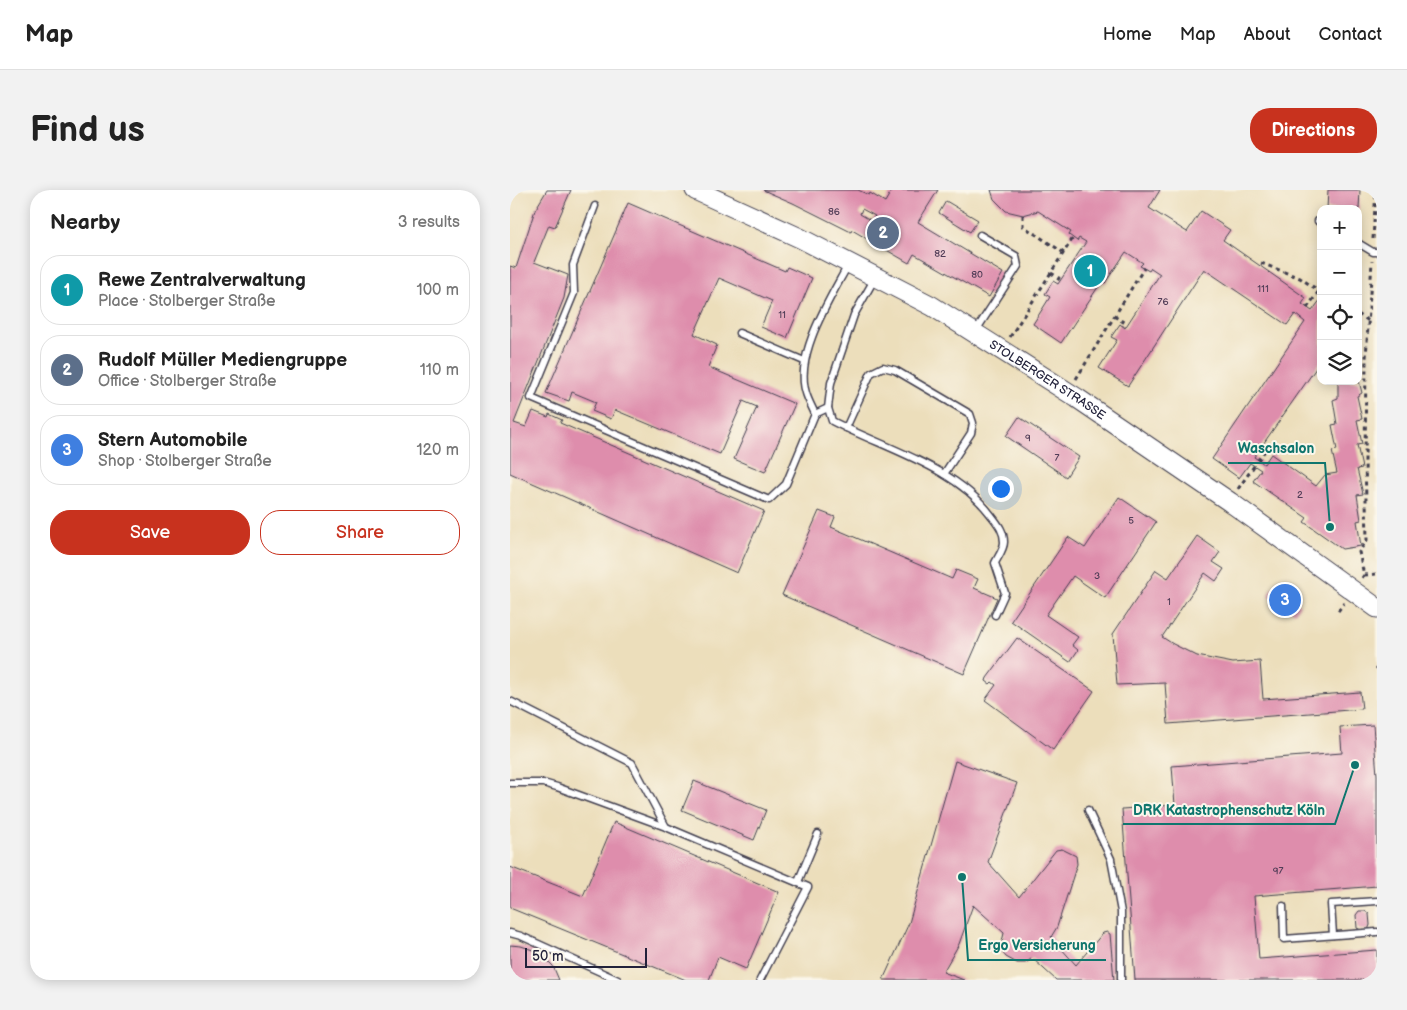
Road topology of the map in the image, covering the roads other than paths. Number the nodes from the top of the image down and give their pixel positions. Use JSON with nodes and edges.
{"nodes":[{"id":1,"x":695,"y":190,"type":"edge"},
{"id":2,"x":595,"y":206,"type":"dead end"},
{"id":3,"x":980,"y":235,"type":"dead end"},
{"id":4,"x":1362,"y":246,"type":"edge"},
{"id":5,"x":1375,"y":252,"type":"edge"},
{"id":6,"x":849,"y":264,"type":"junction"},
{"id":7,"x":875,"y":277,"type":"junction"},
{"id":8,"x":739,"y":333,"type":"dead end"},
{"id":9,"x":974,"y":333,"type":"junction"},
{"id":10,"x":804,"y":361,"type":"junction"},
{"id":11,"x":828,"y":408,"type":"junction"},
{"id":12,"x":815,"y":414,"type":"junction"},
{"id":13,"x":846,"y":428,"type":"junction"},
{"id":14,"x":944,"y":474,"type":"junction"},
{"id":15,"x":1377,"y":608,"type":"edge"},
{"id":16,"x":995,"y":615,"type":"dead end"},
{"id":17,"x":510,"y":702,"type":"edge"},
{"id":18,"x":510,"y":783,"type":"edge"},
{"id":19,"x":1088,"y":810,"type":"dead end"},
{"id":20,"x":666,"y":827,"type":"junction"},
{"id":21,"x":818,"y":834,"type":"dead end"},
{"id":22,"x":798,"y":882,"type":"junction"},
{"id":23,"x":1377,"y":901,"type":"edge"},
{"id":24,"x":1283,"y":906,"type":"dead end"},
{"id":25,"x":1377,"y":932,"type":"edge"},
{"id":26,"x":510,"y":933,"type":"edge"},
{"id":27,"x":1333,"y":935,"type":"junction"},
{"id":28,"x":618,"y":980,"type":"edge"},
{"id":29,"x":760,"y":980,"type":"edge"},
{"id":30,"x":1121,"y":980,"type":"edge"}],
"edges":[{"from":1,"to":6,"type":"street","name":"STOLBERGER STRASSE"},
{"from":2,"to":12,"type":"lane"},
{"from":3,"to":9,"type":"lane"},
{"from":4,"to":5,"type":"lane"},
{"from":6,"to":7,"type":"street","name":"STOLBERGER STRASSE"},
{"from":6,"to":10,"type":"lane"},
{"from":7,"to":9,"type":"street","name":"STOLBERGER STRASSE"},
{"from":7,"to":11,"type":"lane"},
{"from":8,"to":10,"type":"lane"},
{"from":9,"to":15,"type":"street","name":"STOLBERGER STRASSE"},
{"from":10,"to":12,"type":"lane"},
{"from":11,"to":12,"type":"lane"},
{"from":11,"to":13,"type":"lane"},
{"from":13,"to":14,"type":"lane"},
{"from":13,"to":14,"type":"lane"},
{"from":14,"to":16,"type":"lane"},
{"from":17,"to":20,"type":"lane"},
{"from":18,"to":20,"type":"lane"},
{"from":19,"to":30,"type":"lane"},
{"from":20,"to":22,"type":"lane"},
{"from":21,"to":22,"type":"lane"},
{"from":22,"to":29,"type":"lane"},
{"from":23,"to":27,"type":"lane"},
{"from":24,"to":27,"type":"lane"},
{"from":25,"to":27,"type":"lane"},
{"from":26,"to":28,"type":"lane"}]}
